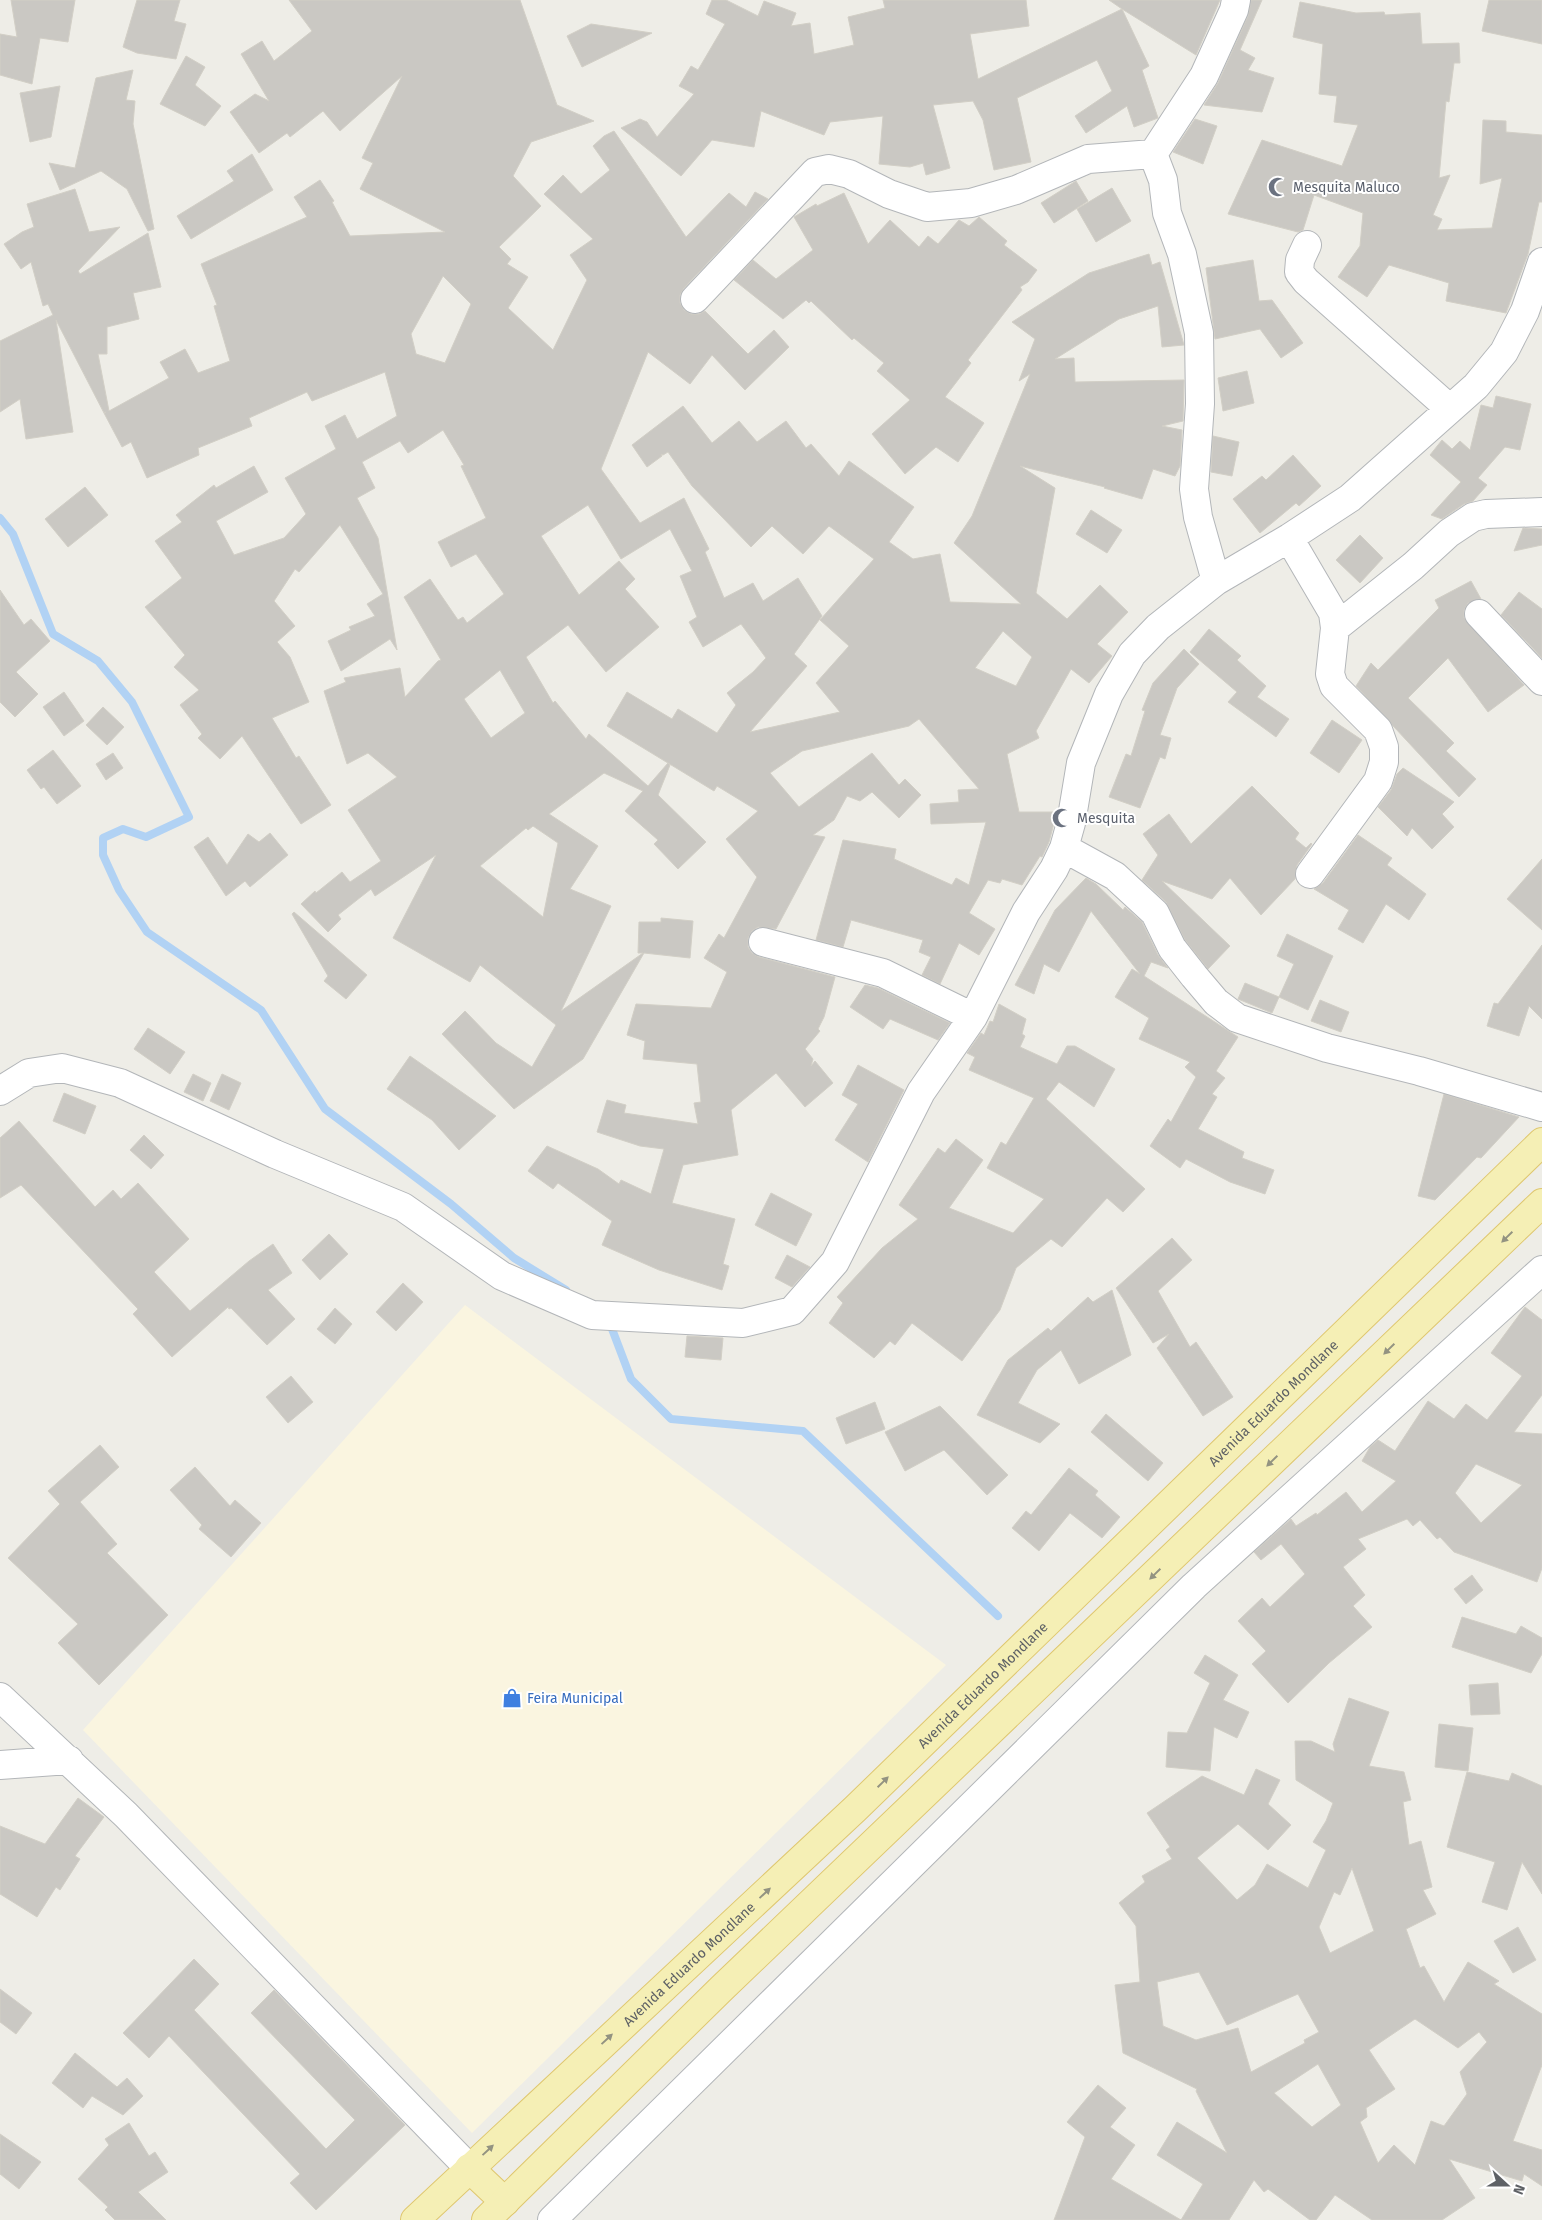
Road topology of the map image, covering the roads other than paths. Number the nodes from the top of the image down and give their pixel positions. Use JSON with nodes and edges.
{"nodes":[{"id":1,"x":1236,"y":0,"type":"edge"},
{"id":2,"x":1153,"y":154,"type":"junction"},
{"id":3,"x":1308,"y":245,"type":"dead end"},
{"id":4,"x":1542,"y":262,"type":"edge"},
{"id":5,"x":695,"y":299,"type":"dead end"},
{"id":6,"x":1450,"y":409,"type":"junction"},
{"id":7,"x":1542,"y":512,"type":"edge"},
{"id":8,"x":1289,"y":538,"type":"junction"},
{"id":9,"x":1216,"y":581,"type":"junction"},
{"id":10,"x":1479,"y":614,"type":"dead end"},
{"id":11,"x":1335,"y":628,"type":"junction"},
{"id":12,"x":1542,"y":681,"type":"edge"},
{"id":13,"x":1064,"y":848,"type":"junction"},
{"id":14,"x":1310,"y":874,"type":"dead end"},
{"id":15,"x":763,"y":942,"type":"dead end"},
{"id":16,"x":973,"y":1017,"type":"junction"},
{"id":17,"x":0,"y":1090,"type":"edge"},
{"id":18,"x":1542,"y":1107,"type":"edge"},
{"id":19,"x":1542,"y":1142,"type":"edge"},
{"id":20,"x":1542,"y":1203,"type":"edge"},
{"id":21,"x":1542,"y":1270,"type":"edge"},
{"id":22,"x":0,"y":1697,"type":"edge"},
{"id":23,"x":69,"y":1760,"type":"junction"},
{"id":24,"x":0,"y":1765,"type":"edge"},
{"id":25,"x":469,"y":2168,"type":"junction"},
{"id":26,"x":496,"y":2211,"type":"edge"},
{"id":27,"x":415,"y":2220,"type":"edge"},
{"id":28,"x":552,"y":2220,"type":"edge"}],
"edges":[{"from":1,"to":2,"type":"street"},
{"from":2,"to":5,"type":"street"},
{"from":2,"to":9,"type":"street"},
{"from":3,"to":6,"type":"street"},
{"from":4,"to":6,"type":"street"},
{"from":6,"to":8,"type":"street"},
{"from":7,"to":11,"type":"street"},
{"from":8,"to":9,"type":"street"},
{"from":8,"to":11,"type":"street"},
{"from":9,"to":13,"type":"street"},
{"from":10,"to":12,"type":"street"},
{"from":11,"to":14,"type":"street"},
{"from":13,"to":16,"type":"street"},
{"from":13,"to":18,"type":"street"},
{"from":15,"to":16,"type":"street"},
{"from":16,"to":17,"type":"street"},
{"from":25,"to":19,"type":"main road","name":"Avenida Eduardo Mondlane","one_way":true},
{"from":20,"to":26,"type":"main road","one_way":true},
{"from":21,"to":28,"type":"street"},
{"from":22,"to":23,"type":"street"},
{"from":23,"to":24,"type":"street"},
{"from":23,"to":25,"type":"street"},
{"from":25,"to":26,"type":"main road"},
{"from":25,"to":27,"type":"main road","name":"Avenida Eduardo Mondlane"}]}
